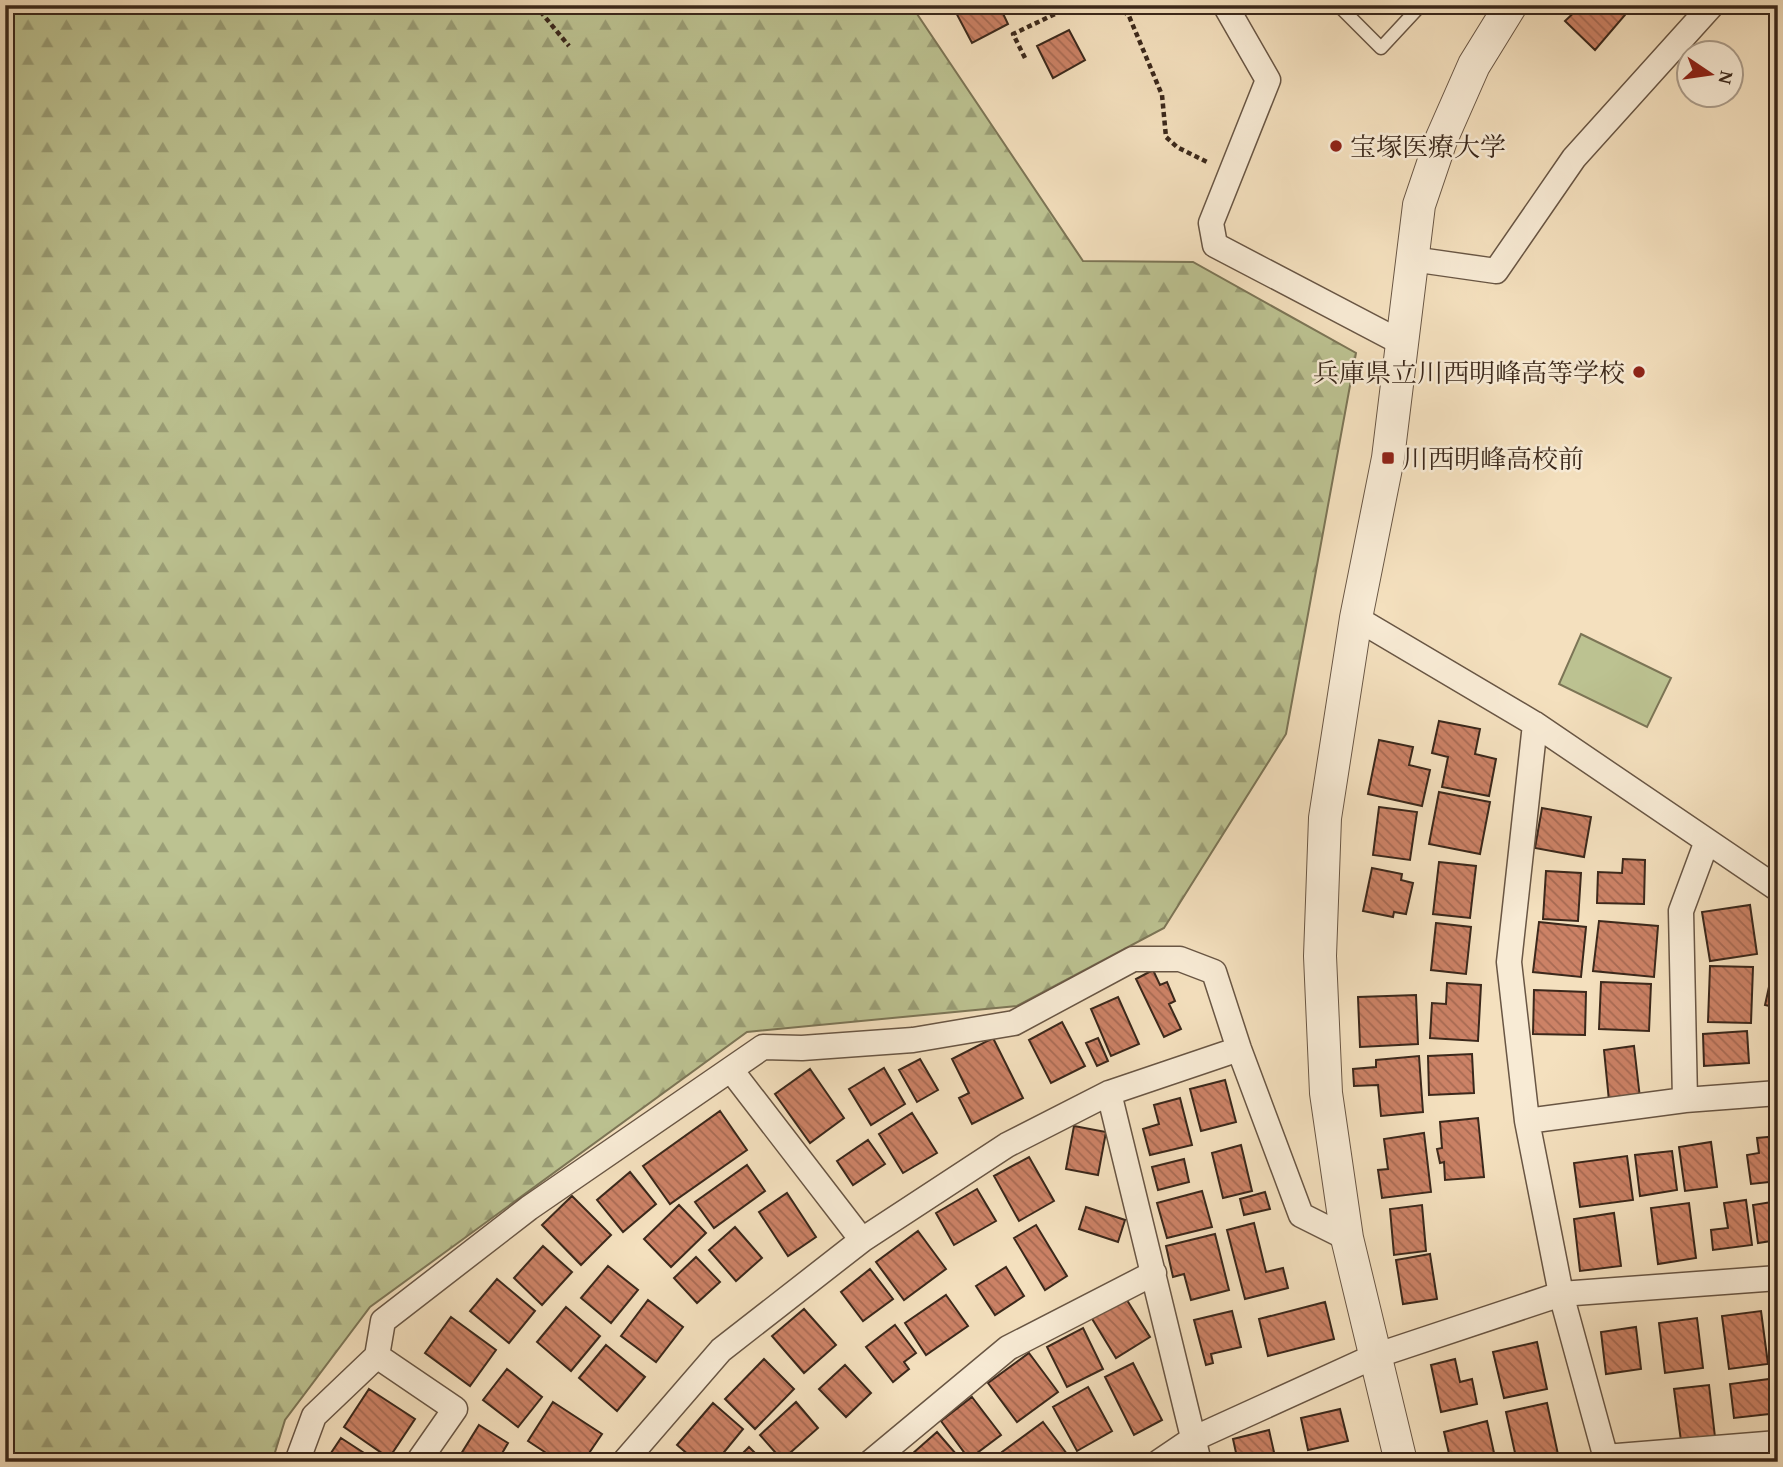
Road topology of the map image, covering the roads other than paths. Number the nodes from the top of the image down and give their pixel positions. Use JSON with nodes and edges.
{"nodes":[{"id":1,"x":1225,"y":5,"type":"edge"},
{"id":2,"x":1338,"y":5,"type":"edge"},
{"id":3,"x":1422,"y":5,"type":"edge"},
{"id":4,"x":1511,"y":5,"type":"edge"},
{"id":5,"x":1712,"y":5,"type":"edge"},
{"id":6,"x":1412,"y":259,"type":"junction"},
{"id":7,"x":1402,"y":343,"type":"junction"},
{"id":8,"x":1356,"y":618,"type":"junction"},
{"id":9,"x":1535,"y":724,"type":"junction"},
{"id":10,"x":1707,"y":841,"type":"junction"},
{"id":11,"x":1778,"y":889,"type":"edge"},
{"id":12,"x":1239,"y":1049,"type":"junction"},
{"id":13,"x":731,"y":1070,"type":"junction"},
{"id":14,"x":1109,"y":1093,"type":"junction"},
{"id":15,"x":1778,"y":1093,"type":"edge"},
{"id":16,"x":1685,"y":1100,"type":"junction"},
{"id":17,"x":1527,"y":1121,"type":"junction"},
{"id":18,"x":1347,"y":1238,"type":"junction"},
{"id":19,"x":862,"y":1240,"type":"junction"},
{"id":20,"x":1154,"y":1273,"type":"junction"},
{"id":21,"x":1778,"y":1278,"type":"edge"},
{"id":22,"x":1561,"y":1294,"type":"junction"},
{"id":23,"x":377,"y":1356,"type":"junction"},
{"id":24,"x":1375,"y":1356,"type":"junction"},
{"id":25,"x":1778,"y":1443,"type":"edge"},
{"id":26,"x":1196,"y":1450,"type":"edge"},
{"id":27,"x":1606,"y":1460,"type":"edge"},
{"id":28,"x":298,"y":1462,"type":"edge"},
{"id":29,"x":418,"y":1462,"type":"edge"},
{"id":30,"x":624,"y":1462,"type":"edge"},
{"id":31,"x":871,"y":1462,"type":"edge"},
{"id":32,"x":1159,"y":1462,"type":"edge"},
{"id":33,"x":1401,"y":1462,"type":"edge"}],
"edges":[{"from":1,"to":7,"type":"street"},
{"from":2,"to":3,"type":"lane"},
{"from":4,"to":6,"type":"street"},
{"from":5,"to":6,"type":"street"},
{"from":6,"to":7,"type":"street"},
{"from":7,"to":8,"type":"street"},
{"from":8,"to":9,"type":"street"},
{"from":8,"to":18,"type":"street"},
{"from":9,"to":10,"type":"street"},
{"from":9,"to":17,"type":"street"},
{"from":10,"to":11,"type":"street"},
{"from":10,"to":16,"type":"street"},
{"from":12,"to":13,"type":"street"},
{"from":12,"to":14,"type":"street"},
{"from":12,"to":18,"type":"street"},
{"from":13,"to":19,"type":"street"},
{"from":13,"to":23,"type":"street"},
{"from":14,"to":19,"type":"street"},
{"from":14,"to":20,"type":"street"},
{"from":15,"to":16,"type":"street"},
{"from":16,"to":17,"type":"street"},
{"from":17,"to":22,"type":"street"},
{"from":18,"to":24,"type":"street"},
{"from":19,"to":30,"type":"street"},
{"from":20,"to":26,"type":"street"},
{"from":20,"to":31,"type":"street"},
{"from":21,"to":22,"type":"street"},
{"from":22,"to":24,"type":"street"},
{"from":22,"to":27,"type":"street"},
{"from":23,"to":28,"type":"street"},
{"from":23,"to":29,"type":"street"},
{"from":24,"to":26,"type":"street"},
{"from":24,"to":33,"type":"street"},
{"from":25,"to":27,"type":"street"},
{"from":26,"to":32,"type":"street"}]}
